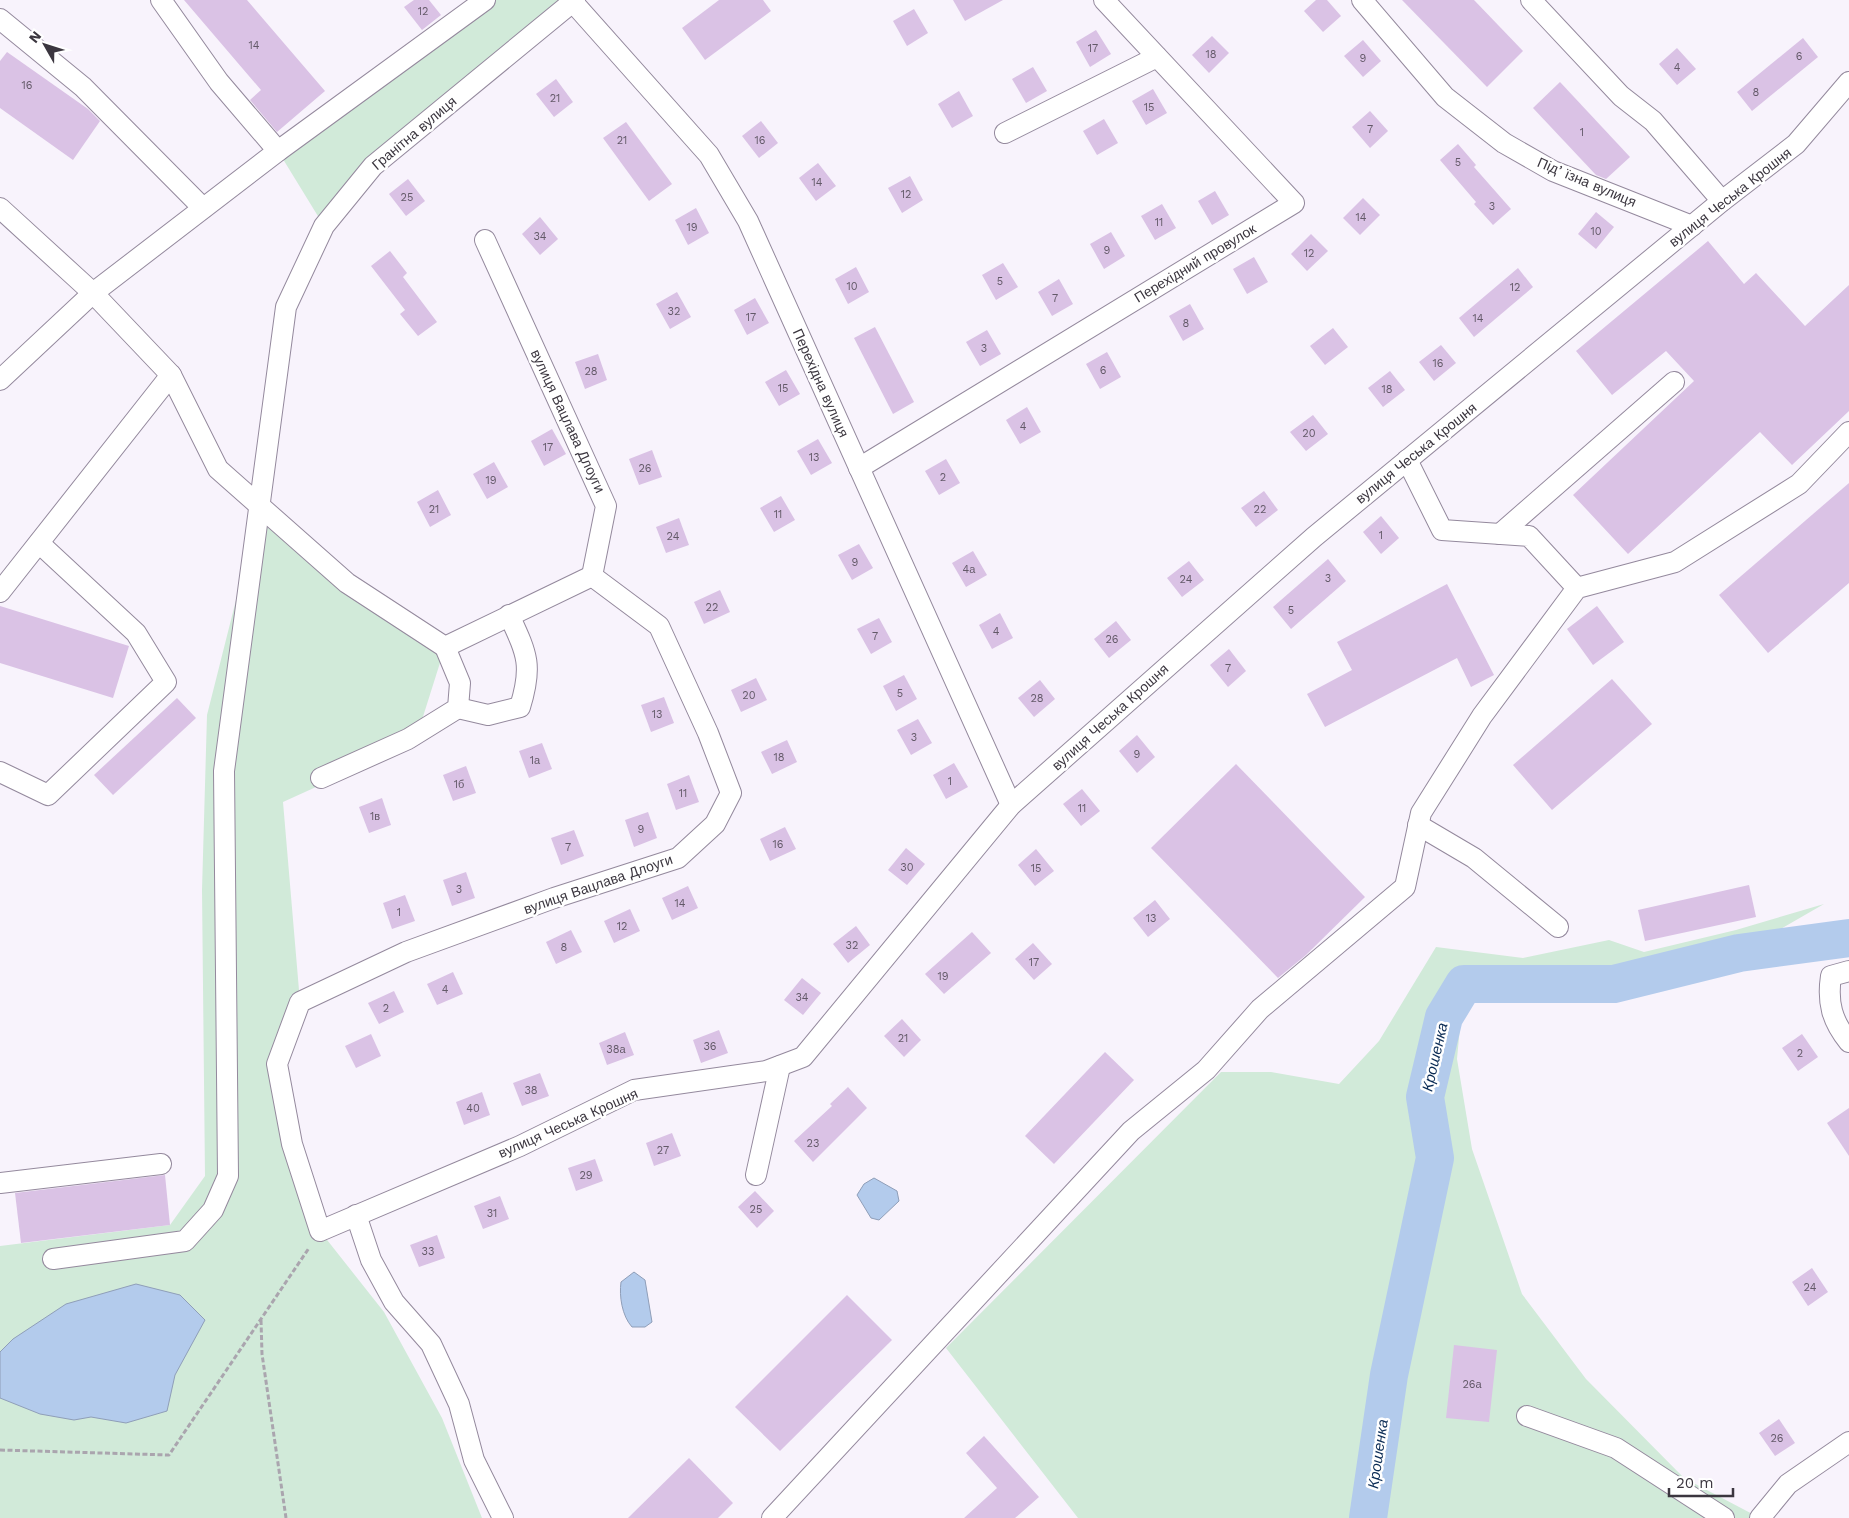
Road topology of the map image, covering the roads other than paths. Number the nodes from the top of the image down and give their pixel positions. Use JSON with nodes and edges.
{"nodes":[{"id":1,"x":161,"y":0,"type":"edge"},
{"id":2,"x":485,"y":0,"type":"edge"},
{"id":3,"x":1104,"y":0,"type":"edge"},
{"id":4,"x":1362,"y":0,"type":"edge"},
{"id":5,"x":1531,"y":0,"type":"edge"},
{"id":6,"x":572,"y":1,"type":"edge"},
{"id":7,"x":0,"y":19,"type":"edge"},
{"id":8,"x":1157,"y":57,"type":"junction"},
{"id":9,"x":1849,"y":82,"type":"edge"},
{"id":10,"x":1005,"y":133,"type":"dead end"},
{"id":11,"x":278,"y":151,"type":"junction"},
{"id":12,"x":1722,"y":201,"type":"junction"},
{"id":13,"x":0,"y":208,"type":"edge"},
{"id":14,"x":203,"y":208,"type":"junction"},
{"id":15,"x":1692,"y":226,"type":"junction"},
{"id":16,"x":485,"y":240,"type":"dead end"},
{"id":17,"x":93,"y":293,"type":"junction"},
{"id":18,"x":171,"y":375,"type":"junction"},
{"id":19,"x":0,"y":380,"type":"edge"},
{"id":20,"x":1674,"y":382,"type":"dead end"},
{"id":21,"x":1849,"y":432,"type":"edge"},
{"id":22,"x":1407,"y":460,"type":"junction"},
{"id":23,"x":859,"y":468,"type":"junction"},
{"id":24,"x":260,"y":505,"type":"junction"},
{"id":25,"x":1500,"y":534,"type":"junction"},
{"id":26,"x":39,"y":543,"type":"junction"},
{"id":27,"x":592,"y":576,"type":"junction"},
{"id":28,"x":1577,"y":588,"type":"junction"},
{"id":29,"x":0,"y":592,"type":"edge"},
{"id":30,"x":509,"y":615,"type":"junction"},
{"id":31,"x":445,"y":647,"type":"junction"},
{"id":32,"x":458,"y":708,"type":"junction"},
{"id":33,"x":0,"y":772,"type":"edge"},
{"id":34,"x":321,"y":778,"type":"dead end"},
{"id":35,"x":1011,"y":805,"type":"junction"},
{"id":36,"x":1418,"y":825,"type":"junction"},
{"id":37,"x":1558,"y":927,"type":"dead end"},
{"id":38,"x":1849,"y":971,"type":"edge"},
{"id":39,"x":1849,"y":1042,"type":"edge"},
{"id":40,"x":780,"y":1066,"type":"junction"},
{"id":41,"x":161,"y":1164,"type":"dead end"},
{"id":42,"x":756,"y":1175,"type":"dead end"},
{"id":43,"x":0,"y":1183,"type":"edge"},
{"id":44,"x":356,"y":1216,"type":"junction"},
{"id":45,"x":320,"y":1231,"type":"joint"},
{"id":46,"x":53,"y":1259,"type":"dead end"},
{"id":47,"x":1527,"y":1416,"type":"dead end"},
{"id":48,"x":1849,"y":1442,"type":"edge"},
{"id":49,"x":503,"y":1518,"type":"edge"},
{"id":50,"x":772,"y":1518,"type":"edge"},
{"id":51,"x":1724,"y":1518,"type":"edge"},
{"id":52,"x":1760,"y":1518,"type":"edge"}],
"edges":[{"from":1,"to":11,"type":"street"},
{"from":2,"to":11,"type":"street"},
{"from":3,"to":8,"type":"street","name":"Перехідний провулок"},
{"from":4,"to":15,"type":"street","name":"Підʼїзна вулиця"},
{"from":5,"to":12,"type":"street"},
{"from":6,"to":23,"type":"street","name":"Перехідна вулиця"},
{"from":6,"to":24,"type":"street","name":"Гранітна вулиця"},
{"from":7,"to":14,"type":"street"},
{"from":8,"to":10,"type":"street"},
{"from":8,"to":23,"type":"street","name":"Перехідний провулок"},
{"from":9,"to":12,"type":"street","name":"вулиця Чеська Крошня"},
{"from":11,"to":14,"type":"street"},
{"from":12,"to":15,"type":"street","name":"вулиця Чеська Крошня"},
{"from":13,"to":17,"type":"street"},
{"from":14,"to":17,"type":"street"},
{"from":15,"to":22,"type":"street","name":"вулиця Чеська Крошня"},
{"from":16,"to":27,"type":"street","name":"вулиця Вацлава Длоуги"},
{"from":17,"to":18,"type":"street"},
{"from":17,"to":19,"type":"street"},
{"from":18,"to":24,"type":"street"},
{"from":18,"to":26,"type":"street"},
{"from":20,"to":25,"type":"street"},
{"from":21,"to":28,"type":"street"},
{"from":22,"to":25,"type":"street"},
{"from":22,"to":35,"type":"street","name":"вулиця Чеська Крошня"},
{"from":23,"to":35,"type":"street","name":"Перехідна вулиця"},
{"from":24,"to":31,"type":"street"},
{"from":24,"to":46,"type":"street","name":"Гранітна вулиця"},
{"from":25,"to":28,"type":"street"},
{"from":26,"to":29,"type":"street"},
{"from":26,"to":33,"type":"street"},
{"from":27,"to":30,"type":"street"},
{"from":27,"to":45,"type":"street","name":"вулиця Вацлава Длоуги"},
{"from":28,"to":36,"type":"street"},
{"from":30,"to":31,"type":"street"},
{"from":30,"to":32,"type":"street"},
{"from":31,"to":32,"type":"street"},
{"from":32,"to":34,"type":"street"},
{"from":35,"to":40,"type":"street","name":"вулиця Чеська Крошня"},
{"from":36,"to":37,"type":"street"},
{"from":36,"to":50,"type":"street"},
{"from":38,"to":39,"type":"street"},
{"from":40,"to":42,"type":"street"},
{"from":40,"to":44,"type":"street","name":"вулиця Чеська Крошня"},
{"from":41,"to":43,"type":"street"},
{"from":44,"to":45,"type":"street","name":"вулиця Чеська Крошня"},
{"from":44,"to":49,"type":"street"},
{"from":47,"to":51,"type":"street"},
{"from":48,"to":52,"type":"street"}]}
